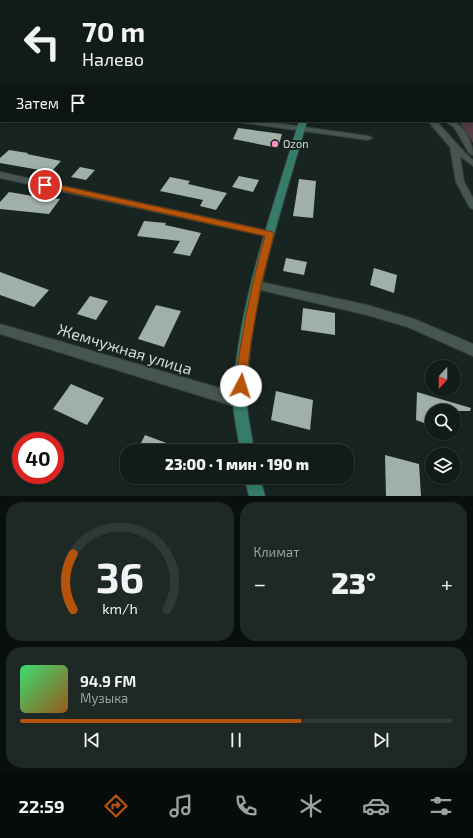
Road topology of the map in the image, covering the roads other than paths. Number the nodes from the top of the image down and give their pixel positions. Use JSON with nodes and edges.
{"nodes":[{"id":1,"x":259,"y":122,"type":"edge"},
{"id":2,"x":433,"y":122,"type":"edge"},
{"id":3,"x":450,"y":122,"type":"edge"},
{"id":4,"x":302,"y":125,"type":"edge"},
{"id":5,"x":368,"y":138,"type":"dead end"},
{"id":6,"x":454,"y":147,"type":"junction"},
{"id":7,"x":473,"y":153,"type":"edge"},
{"id":8,"x":473,"y":164,"type":"edge"},
{"id":9,"x":0,"y":175,"type":"edge"},
{"id":10,"x":473,"y":206,"type":"edge"},
{"id":11,"x":270,"y":234,"type":"junction"},
{"id":12,"x":256,"y":285,"type":"junction"},
{"id":13,"x":0,"y":329,"type":"edge"},
{"id":14,"x":473,"y":350,"type":"edge"},
{"id":15,"x":240,"y":401,"type":"junction"},
{"id":16,"x":246,"y":444,"type":"edge"},
{"id":17,"x":254,"y":484,"type":"edge"},
{"id":18,"x":257,"y":496,"type":"edge"}],
"edges":[{"from":1,"to":4,"type":"street"},
{"from":2,"to":6,"type":"street"},
{"from":3,"to":7,"type":"street"},
{"from":4,"to":5,"type":"street"},
{"from":4,"to":11,"type":"street"},
{"from":6,"to":8,"type":"street"},
{"from":6,"to":10,"type":"street"},
{"from":9,"to":11,"type":"street"},
{"from":11,"to":12,"type":"street"},
{"from":12,"to":14,"type":"street"},
{"from":12,"to":15,"type":"street"},
{"from":13,"to":15,"type":"street","name":"Жемчужная улица"},
{"from":15,"to":16,"type":"street"},
{"from":17,"to":18,"type":"street"}]}
